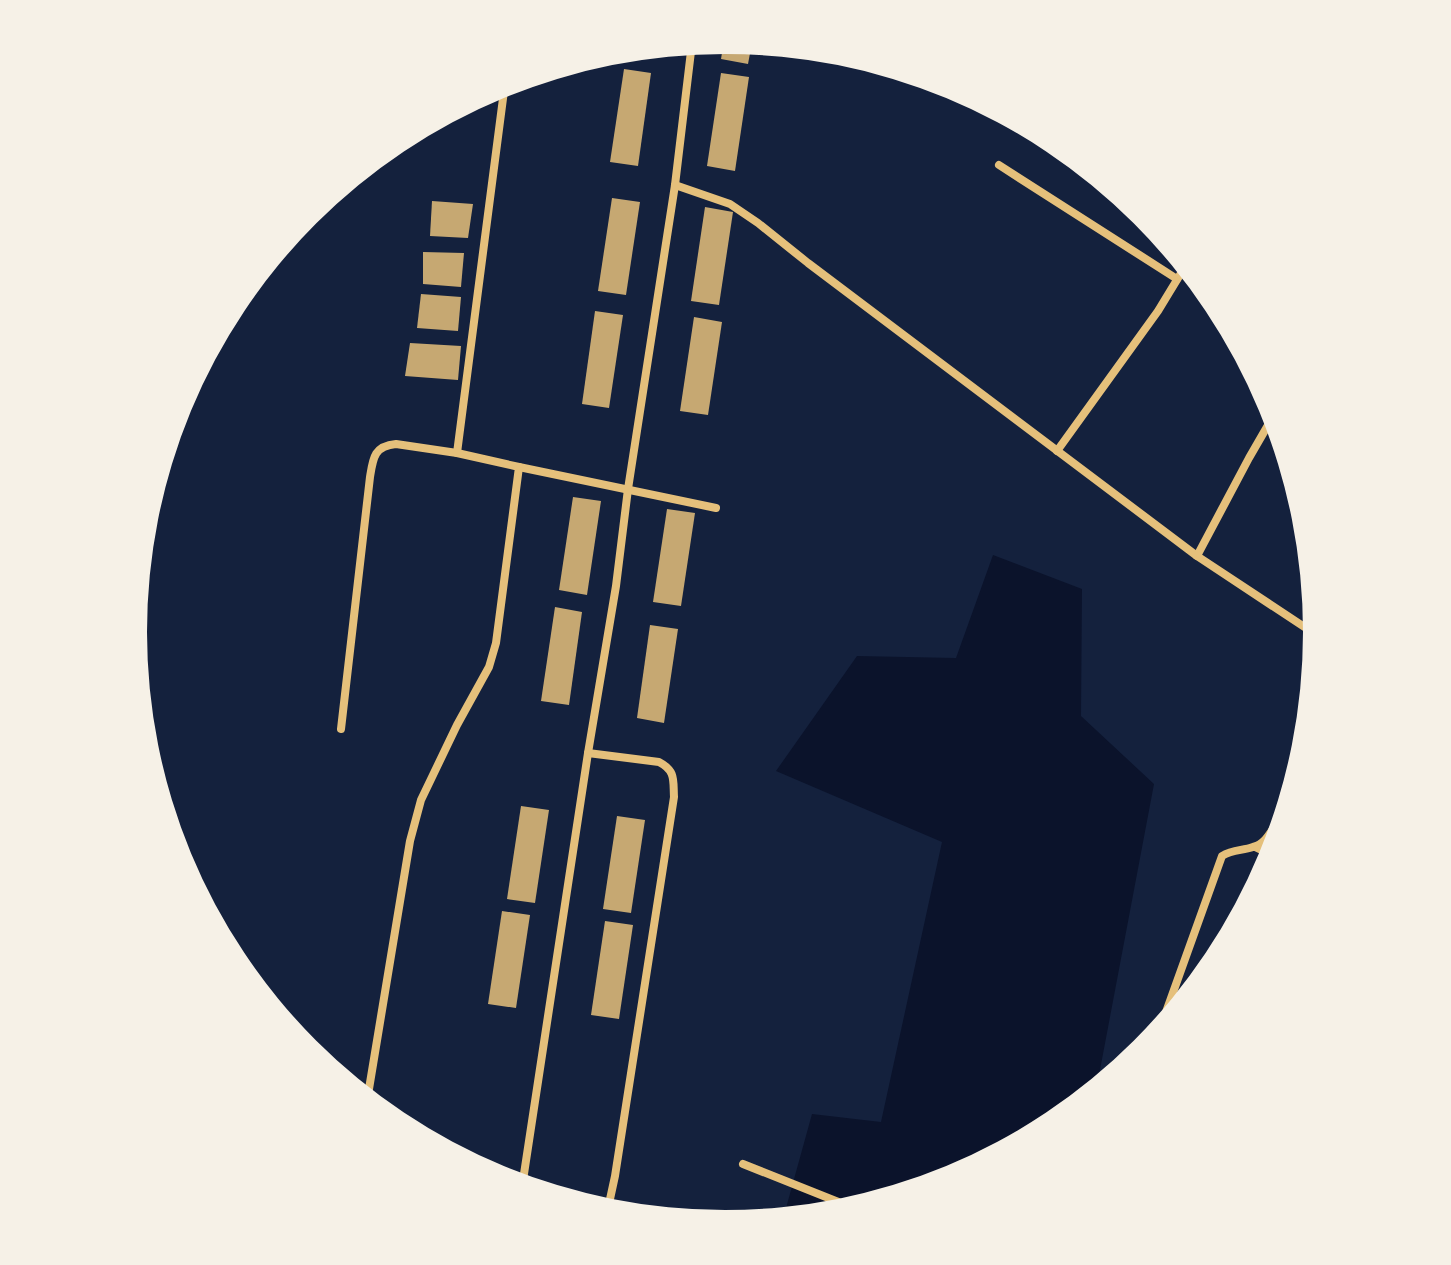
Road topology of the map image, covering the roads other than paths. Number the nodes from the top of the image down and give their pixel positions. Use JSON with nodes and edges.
{"nodes":[{"id":1,"x":691,"y":55,"type":"edge"},
{"id":2,"x":503,"y":98,"type":"edge"},
{"id":3,"x":999,"y":165,"type":"dead end"},
{"id":4,"x":675,"y":185,"type":"junction"},
{"id":5,"x":1180,"y":275,"type":"edge"},
{"id":6,"x":1177,"y":279,"type":"junction"},
{"id":7,"x":1266,"y":428,"type":"edge"},
{"id":8,"x":1057,"y":451,"type":"junction"},
{"id":9,"x":457,"y":453,"type":"junction"},
{"id":10,"x":519,"y":467,"type":"junction"},
{"id":11,"x":628,"y":489,"type":"junction"},
{"id":12,"x":716,"y":508,"type":"dead end"},
{"id":13,"x":1197,"y":556,"type":"junction"},
{"id":14,"x":1304,"y":627,"type":"edge"},
{"id":15,"x":341,"y":729,"type":"dead end"},
{"id":16,"x":588,"y":753,"type":"junction"},
{"id":17,"x":1265,"y":840,"type":"edge"},
{"id":18,"x":1255,"y":847,"type":"junction"},
{"id":19,"x":1261,"y":850,"type":"edge"},
{"id":20,"x":1169,"y":1003,"type":"edge"},
{"id":21,"x":369,"y":1088,"type":"edge"},
{"id":22,"x":743,"y":1164,"type":"dead end"},
{"id":23,"x":524,"y":1174,"type":"edge"},
{"id":24,"x":610,"y":1199,"type":"edge"},
{"id":25,"x":835,"y":1201,"type":"edge"}],
"edges":[{"from":1,"to":4,"type":"street"},
{"from":2,"to":9,"type":"street"},
{"from":3,"to":6,"type":"street"},
{"from":4,"to":8,"type":"street"},
{"from":4,"to":11,"type":"street"},
{"from":5,"to":6,"type":"street"},
{"from":6,"to":8,"type":"street"},
{"from":7,"to":13,"type":"street"},
{"from":8,"to":13,"type":"street"},
{"from":9,"to":10,"type":"street"},
{"from":9,"to":15,"type":"street"},
{"from":10,"to":11,"type":"street"},
{"from":10,"to":21,"type":"street"},
{"from":11,"to":12,"type":"street"},
{"from":11,"to":16,"type":"street"},
{"from":13,"to":14,"type":"street"},
{"from":16,"to":23,"type":"street"},
{"from":16,"to":24,"type":"street"},
{"from":17,"to":18,"type":"street"},
{"from":18,"to":19,"type":"street"},
{"from":18,"to":20,"type":"street"},
{"from":22,"to":25,"type":"street"}]}
